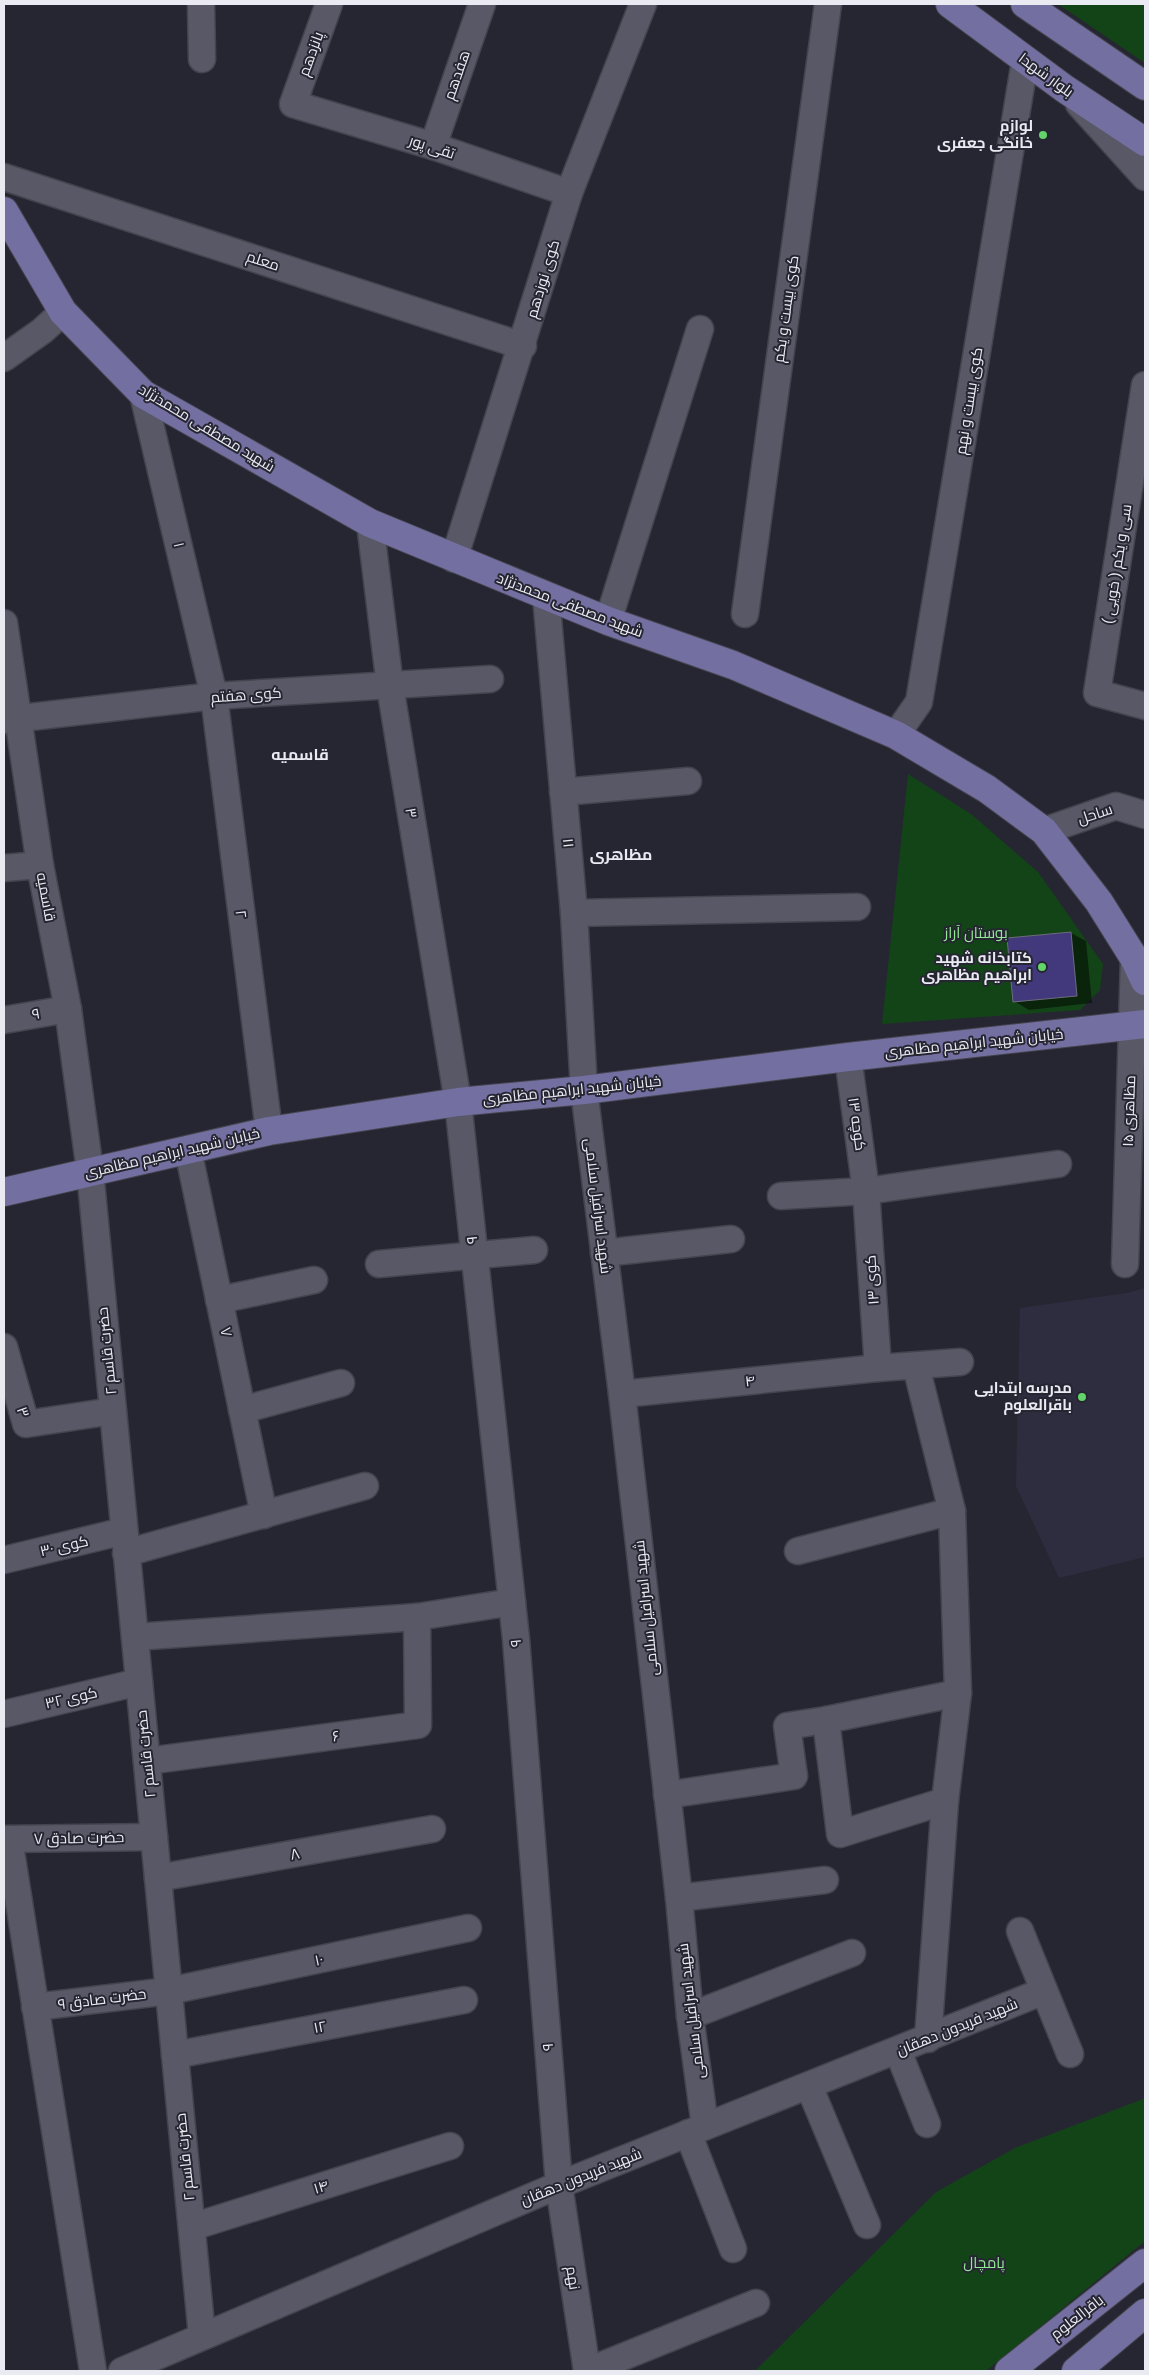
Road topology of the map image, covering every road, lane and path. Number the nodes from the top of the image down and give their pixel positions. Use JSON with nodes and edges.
{"nodes":[{"id":1,"x":201,"y":4,"type":"edge"},
{"id":2,"x":329,"y":4,"type":"edge"},
{"id":3,"x":482,"y":4,"type":"edge"},
{"id":4,"x":643,"y":4,"type":"edge"},
{"id":5,"x":828,"y":4,"type":"edge"},
{"id":6,"x":934,"y":4,"type":"edge"},
{"id":7,"x":1025,"y":4,"type":"edge"},
{"id":8,"x":957,"y":8,"type":"edge"},
{"id":9,"x":202,"y":59,"type":"dead end"},
{"id":10,"x":1026,"y":61,"type":"junction"},
{"id":11,"x":1145,"y":86,"type":"edge"},
{"id":12,"x":1064,"y":89,"type":"junction"},
{"id":13,"x":293,"y":104,"type":"joint"},
{"id":14,"x":1145,"y":142,"type":"edge"},
{"id":15,"x":432,"y":146,"type":"junction"},
{"id":16,"x":4,"y":176,"type":"edge"},
{"id":17,"x":1145,"y":177,"type":"edge"},
{"id":18,"x":569,"y":193,"type":"junction"},
{"id":19,"x":4,"y":211,"type":"edge"},
{"id":20,"x":62,"y":312,"type":"junction"},
{"id":21,"x":700,"y":329,"type":"dead end"},
{"id":22,"x":523,"y":346,"type":"junction"},
{"id":23,"x":4,"y":358,"type":"edge"},
{"id":24,"x":1145,"y":386,"type":"edge"},
{"id":25,"x":144,"y":394,"type":"junction"},
{"id":26,"x":370,"y":523,"type":"junction"},
{"id":27,"x":454,"y":559,"type":"junction"},
{"id":28,"x":546,"y":596,"type":"junction"},
{"id":29,"x":744,"y":614,"type":"dead end"},
{"id":30,"x":608,"y":621,"type":"junction"},
{"id":31,"x":4,"y":634,"type":"edge"},
{"id":32,"x":490,"y":679,"type":"dead end"},
{"id":33,"x":390,"y":686,"type":"junction"},
{"id":34,"x":214,"y":696,"type":"junction"},
{"id":35,"x":1145,"y":706,"type":"edge"},
{"id":36,"x":10,"y":719,"type":"edge"},
{"id":37,"x":896,"y":735,"type":"junction"},
{"id":38,"x":688,"y":781,"type":"dead end"},
{"id":39,"x":563,"y":792,"type":"junction"},
{"id":40,"x":1145,"y":815,"type":"edge"},
{"id":41,"x":1044,"y":831,"type":"junction"},
{"id":42,"x":40,"y":865,"type":"junction"},
{"id":43,"x":4,"y":868,"type":"edge"},
{"id":44,"x":857,"y":907,"type":"dead end"},
{"id":45,"x":574,"y":913,"type":"junction"},
{"id":46,"x":1140,"y":970,"type":"edge"},
{"id":47,"x":68,"y":1008,"type":"junction"},
{"id":48,"x":4,"y":1020,"type":"edge"},
{"id":49,"x":1138,"y":1025,"type":"edge"},
{"id":50,"x":848,"y":1057,"type":"junction"},
{"id":51,"x":584,"y":1090,"type":"junction"},
{"id":52,"x":458,"y":1102,"type":"junction"},
{"id":53,"x":269,"y":1131,"type":"junction"},
{"id":54,"x":188,"y":1150,"type":"junction"},
{"id":55,"x":1058,"y":1164,"type":"dead end"},
{"id":56,"x":90,"y":1171,"type":"junction"},
{"id":57,"x":866,"y":1191,"type":"junction"},
{"id":58,"x":4,"y":1192,"type":"edge"},
{"id":59,"x":781,"y":1196,"type":"dead end"},
{"id":60,"x":731,"y":1239,"type":"dead end"},
{"id":61,"x":534,"y":1250,"type":"dead end"},
{"id":62,"x":604,"y":1253,"type":"junction"},
{"id":63,"x":474,"y":1256,"type":"junction"},
{"id":64,"x":379,"y":1264,"type":"dead end"},
{"id":65,"x":1124,"y":1264,"type":"dead end"},
{"id":66,"x":314,"y":1280,"type":"dead end"},
{"id":67,"x":220,"y":1300,"type":"junction"},
{"id":68,"x":4,"y":1347,"type":"edge"},
{"id":69,"x":960,"y":1362,"type":"dead end"},
{"id":70,"x":916,"y":1366,"type":"junction"},
{"id":71,"x":878,"y":1368,"type":"junction"},
{"id":72,"x":341,"y":1383,"type":"dead end"},
{"id":73,"x":622,"y":1394,"type":"junction"},
{"id":74,"x":242,"y":1410,"type":"junction"},
{"id":75,"x":113,"y":1411,"type":"junction"},
{"id":76,"x":365,"y":1486,"type":"dead end"},
{"id":77,"x":952,"y":1511,"type":"junction"},
{"id":78,"x":264,"y":1515,"type":"junction"},
{"id":79,"x":125,"y":1542,"type":"junction"},
{"id":80,"x":798,"y":1551,"type":"dead end"},
{"id":81,"x":4,"y":1560,"type":"edge"},
{"id":82,"x":512,"y":1602,"type":"junction"},
{"id":83,"x":417,"y":1617,"type":"junction"},
{"id":84,"x":135,"y":1637,"type":"junction"},
{"id":85,"x":139,"y":1682,"type":"junction"},
{"id":86,"x":958,"y":1693,"type":"junction"},
{"id":87,"x":4,"y":1714,"type":"edge"},
{"id":88,"x":826,"y":1720,"type":"junction"},
{"id":89,"x":147,"y":1761,"type":"junction"},
{"id":90,"x":667,"y":1795,"type":"junction"},
{"id":91,"x":945,"y":1801,"type":"junction"},
{"id":92,"x":432,"y":1829,"type":"dead end"},
{"id":93,"x":154,"y":1837,"type":"junction"},
{"id":94,"x":6,"y":1839,"type":"edge"},
{"id":95,"x":158,"y":1878,"type":"junction"},
{"id":96,"x":825,"y":1880,"type":"dead end"},
{"id":97,"x":679,"y":1898,"type":"junction"},
{"id":98,"x":468,"y":1928,"type":"dead end"},
{"id":99,"x":1020,"y":1931,"type":"dead end"},
{"id":100,"x":852,"y":1953,"type":"dead end"},
{"id":101,"x":169,"y":1991,"type":"junction"},
{"id":102,"x":1044,"y":1991,"type":"junction"},
{"id":103,"x":464,"y":2000,"type":"dead end"},
{"id":104,"x":35,"y":2006,"type":"junction"},
{"id":105,"x":690,"y":2016,"type":"junction"},
{"id":106,"x":928,"y":2039,"type":"junction"},
{"id":107,"x":898,"y":2051,"type":"junction"},
{"id":108,"x":1070,"y":2054,"type":"dead end"},
{"id":109,"x":175,"y":2055,"type":"junction"},
{"id":110,"x":808,"y":2086,"type":"junction"},
{"id":111,"x":927,"y":2124,"type":"dead end"},
{"id":112,"x":697,"y":2130,"type":"junction"},
{"id":113,"x":450,"y":2146,"type":"dead end"},
{"id":114,"x":559,"y":2185,"type":"junction"},
{"id":115,"x":867,"y":2225,"type":"dead end"},
{"id":116,"x":192,"y":2227,"type":"junction"},
{"id":117,"x":734,"y":2249,"type":"dead end"},
{"id":118,"x":1145,"y":2263,"type":"edge"},
{"id":119,"x":756,"y":2303,"type":"dead end"},
{"id":120,"x":1145,"y":2313,"type":"edge"},
{"id":121,"x":202,"y":2336,"type":"junction"},
{"id":122,"x":134,"y":2369,"type":"edge"},
{"id":123,"x":93,"y":2371,"type":"edge"},
{"id":124,"x":587,"y":2371,"type":"edge"},
{"id":125,"x":1009,"y":2371,"type":"edge"},
{"id":126,"x":1076,"y":2371,"type":"edge"}],
"edges":[{"from":1,"to":9,"type":"street"},
{"from":2,"to":13,"type":"street","name":"پانزدهم"},
{"from":3,"to":15,"type":"street","name":"هفدهم"},
{"from":4,"to":18,"type":"street","name":"کوی نوزدهم"},
{"from":5,"to":29,"type":"street","name":"کوی بیست و یکم"},
{"from":6,"to":8,"type":"main road"},
{"from":7,"to":11,"type":"main road"},
{"from":8,"to":10,"type":"main road","name":"بلوار شهدا"},
{"from":10,"to":12,"type":"main road","name":"بلوار شهدا"},
{"from":10,"to":37,"type":"street","name":"کوی بیست و نهم"},
{"from":12,"to":14,"type":"main road","name":"بلوار شهدا"},
{"from":12,"to":17,"type":"street"},
{"from":13,"to":15,"type":"street","name":"تقی پور"},
{"from":15,"to":18,"type":"street","name":"تقی پور"},
{"from":16,"to":22,"type":"street","name":"معلم"},
{"from":18,"to":22,"type":"street","name":"کوی نوزدهم"},
{"from":19,"to":20,"type":"main road","name":"شهید مصطفی محمدنژاد"},
{"from":20,"to":23,"type":"street"},
{"from":20,"to":25,"type":"main road","name":"شهید مصطفی محمدنژاد"},
{"from":21,"to":30,"type":"street"},
{"from":22,"to":27,"type":"street","name":"کوی نوزدهم"},
{"from":24,"to":35,"type":"street","name":"سی و یکم ( خویی )"},
{"from":25,"to":26,"type":"main road","name":"شهید مصطفی محمدنژاد"},
{"from":25,"to":34,"type":"street","name":"۱"},
{"from":26,"to":27,"type":"main road","name":"شهید مصطفی محمدنژاد"},
{"from":26,"to":33,"type":"street","name":"۳"},
{"from":27,"to":28,"type":"main road","name":"شهید مصطفی محمدنژاد"},
{"from":28,"to":30,"type":"main road","name":"شهید مصطفی محمدنژاد"},
{"from":28,"to":39,"type":"street","name":"۱۱"},
{"from":30,"to":37,"type":"main road","name":"شهید مصطفی محمدنژاد"},
{"from":31,"to":36,"type":"street","name":"قاسمیه"},
{"from":32,"to":33,"type":"street","name":"کوی هفتم"},
{"from":33,"to":34,"type":"street","name":"کوی هفتم"},
{"from":33,"to":52,"type":"street","name":"۳"},
{"from":34,"to":36,"type":"street","name":"کوی هفتم"},
{"from":34,"to":53,"type":"street","name":"۲"},
{"from":36,"to":42,"type":"street","name":"قاسمیه"},
{"from":37,"to":41,"type":"main road","name":"شهید مصطفی محمدنژاد"},
{"from":38,"to":39,"type":"street"},
{"from":39,"to":45,"type":"street","name":"۱۱"},
{"from":40,"to":41,"type":"street","name":"ساحل"},
{"from":41,"to":46,"type":"main road","name":"شهید مصطفی محمدنژاد"},
{"from":42,"to":43,"type":"street"},
{"from":42,"to":47,"type":"street","name":"قاسمیه"},
{"from":44,"to":45,"type":"street"},
{"from":45,"to":51,"type":"street","name":"۱۱"},
{"from":46,"to":49,"type":"street","name":"۱۵ مظاهری"},
{"from":47,"to":48,"type":"street","name":"۹"},
{"from":47,"to":56,"type":"street","name":"قاسمیه"},
{"from":49,"to":50,"type":"main road","name":"خیابان شهید ابراهیم مظاهری"},
{"from":49,"to":65,"type":"street","name":"۱۵ مظاهری"},
{"from":50,"to":51,"type":"main road","name":"خیابان شهید ابراهیم مظاهری"},
{"from":50,"to":57,"type":"street","name":"کوچه ۱۳"},
{"from":51,"to":52,"type":"main road","name":"خیابان شهید ابراهیم مظاهری"},
{"from":51,"to":62,"type":"street","name":"شهید اسرافیل سلامی"},
{"from":52,"to":53,"type":"main road","name":"خیابان شهید ابراهیم مظاهری"},
{"from":52,"to":63,"type":"street","name":"۹"},
{"from":53,"to":54,"type":"main road","name":"خیابان شهید ابراهیم مظاهری"},
{"from":54,"to":56,"type":"main road","name":"خیابان شهید ابراهیم مظاهری"},
{"from":54,"to":67,"type":"street","name":"۷"},
{"from":55,"to":57,"type":"street"},
{"from":56,"to":58,"type":"main road","name":"خیابان شهید ابراهیم مظاهری"},
{"from":56,"to":75,"type":"street","name":"۲ حضرت قاسم"},
{"from":57,"to":59,"type":"street"},
{"from":57,"to":71,"type":"street","name":"کوی ۱۳"},
{"from":60,"to":62,"type":"street"},
{"from":61,"to":63,"type":"street"},
{"from":62,"to":73,"type":"street","name":"شهید اسرافیل سلامی"},
{"from":63,"to":64,"type":"street"},
{"from":63,"to":82,"type":"street","name":"۹"},
{"from":66,"to":67,"type":"street"},
{"from":67,"to":74,"type":"street","name":"۷"},
{"from":68,"to":75,"type":"street","name":"۳"},
{"from":69,"to":70,"type":"street","name":"۴"},
{"from":70,"to":71,"type":"street","name":"۴"},
{"from":70,"to":77,"type":"street"},
{"from":71,"to":73,"type":"street","name":"۴"},
{"from":72,"to":74,"type":"street"},
{"from":73,"to":90,"type":"street","name":"شهید اسرافیل سلامی"},
{"from":74,"to":78,"type":"street","name":"۷"},
{"from":75,"to":79,"type":"street","name":"۲ حضرت قاسم"},
{"from":76,"to":78,"type":"street","name":"کوی ۳۰"},
{"from":77,"to":80,"type":"street"},
{"from":77,"to":86,"type":"street"},
{"from":78,"to":79,"type":"street","name":"کوی ۳۰"},
{"from":79,"to":81,"type":"street","name":"کوی ۳۰"},
{"from":79,"to":84,"type":"street","name":"۲ حضرت قاسم"},
{"from":82,"to":83,"type":"street"},
{"from":82,"to":114,"type":"street","name":"۹"},
{"from":83,"to":84,"type":"street"},
{"from":83,"to":89,"type":"street","name":"۶"},
{"from":84,"to":85,"type":"street","name":"۲ حضرت قاسم"},
{"from":85,"to":87,"type":"street","name":"کوی ۳۲"},
{"from":85,"to":89,"type":"street","name":"۲ حضرت قاسم"},
{"from":86,"to":88,"type":"street"},
{"from":86,"to":91,"type":"street"},
{"from":88,"to":90,"type":"street"},
{"from":88,"to":91,"type":"street"},
{"from":89,"to":93,"type":"street","name":"۲ حضرت قاسم"},
{"from":90,"to":97,"type":"street","name":"شهید اسرافیل سلامی"},
{"from":91,"to":106,"type":"street"},
{"from":92,"to":95,"type":"street","name":"۸"},
{"from":93,"to":94,"type":"street","name":"۷ حضرت صادق"},
{"from":93,"to":95,"type":"street","name":"۲ حضرت قاسم"},
{"from":94,"to":104,"type":"street"},
{"from":95,"to":101,"type":"street","name":"۲ حضرت قاسم"},
{"from":96,"to":97,"type":"street"},
{"from":97,"to":105,"type":"street","name":"شهید اسرافیل سلامی"},
{"from":98,"to":101,"type":"street","name":"۱۰"},
{"from":99,"to":102,"type":"street"},
{"from":100,"to":105,"type":"street"},
{"from":101,"to":104,"type":"street","name":"۹ حضرت صادق"},
{"from":101,"to":109,"type":"street","name":"۲ حضرت قاسم"},
{"from":102,"to":106,"type":"street","name":"شهید فریدون دهقان"},
{"from":102,"to":108,"type":"street"},
{"from":103,"to":109,"type":"street","name":"۱۲"},
{"from":104,"to":123,"type":"street"},
{"from":105,"to":112,"type":"street","name":"شهید اسرافیل سلامی"},
{"from":106,"to":107,"type":"street","name":"شهید فریدون دهقان"},
{"from":107,"to":110,"type":"street","name":"شهید فریدون دهقان"},
{"from":107,"to":111,"type":"street"},
{"from":109,"to":116,"type":"street","name":"۲ حضرت قاسم"},
{"from":110,"to":112,"type":"street","name":"شهید فریدون دهقان"},
{"from":110,"to":115,"type":"street"},
{"from":112,"to":114,"type":"street","name":"شهید فریدون دهقان"},
{"from":112,"to":117,"type":"street","name":"شهید اسرافیل سلامی"},
{"from":113,"to":116,"type":"street","name":"۱۴"},
{"from":114,"to":121,"type":"street","name":"شهید فریدون دهقان"},
{"from":114,"to":124,"type":"street","name":"نهم"},
{"from":116,"to":121,"type":"street","name":"۲ حضرت قاسم"},
{"from":118,"to":125,"type":"main road","name":"باقرالعلوم"},
{"from":119,"to":124,"type":"street"},
{"from":120,"to":126,"type":"main road"},
{"from":121,"to":122,"type":"street","name":"شهید فریدون دهقان"}]}
